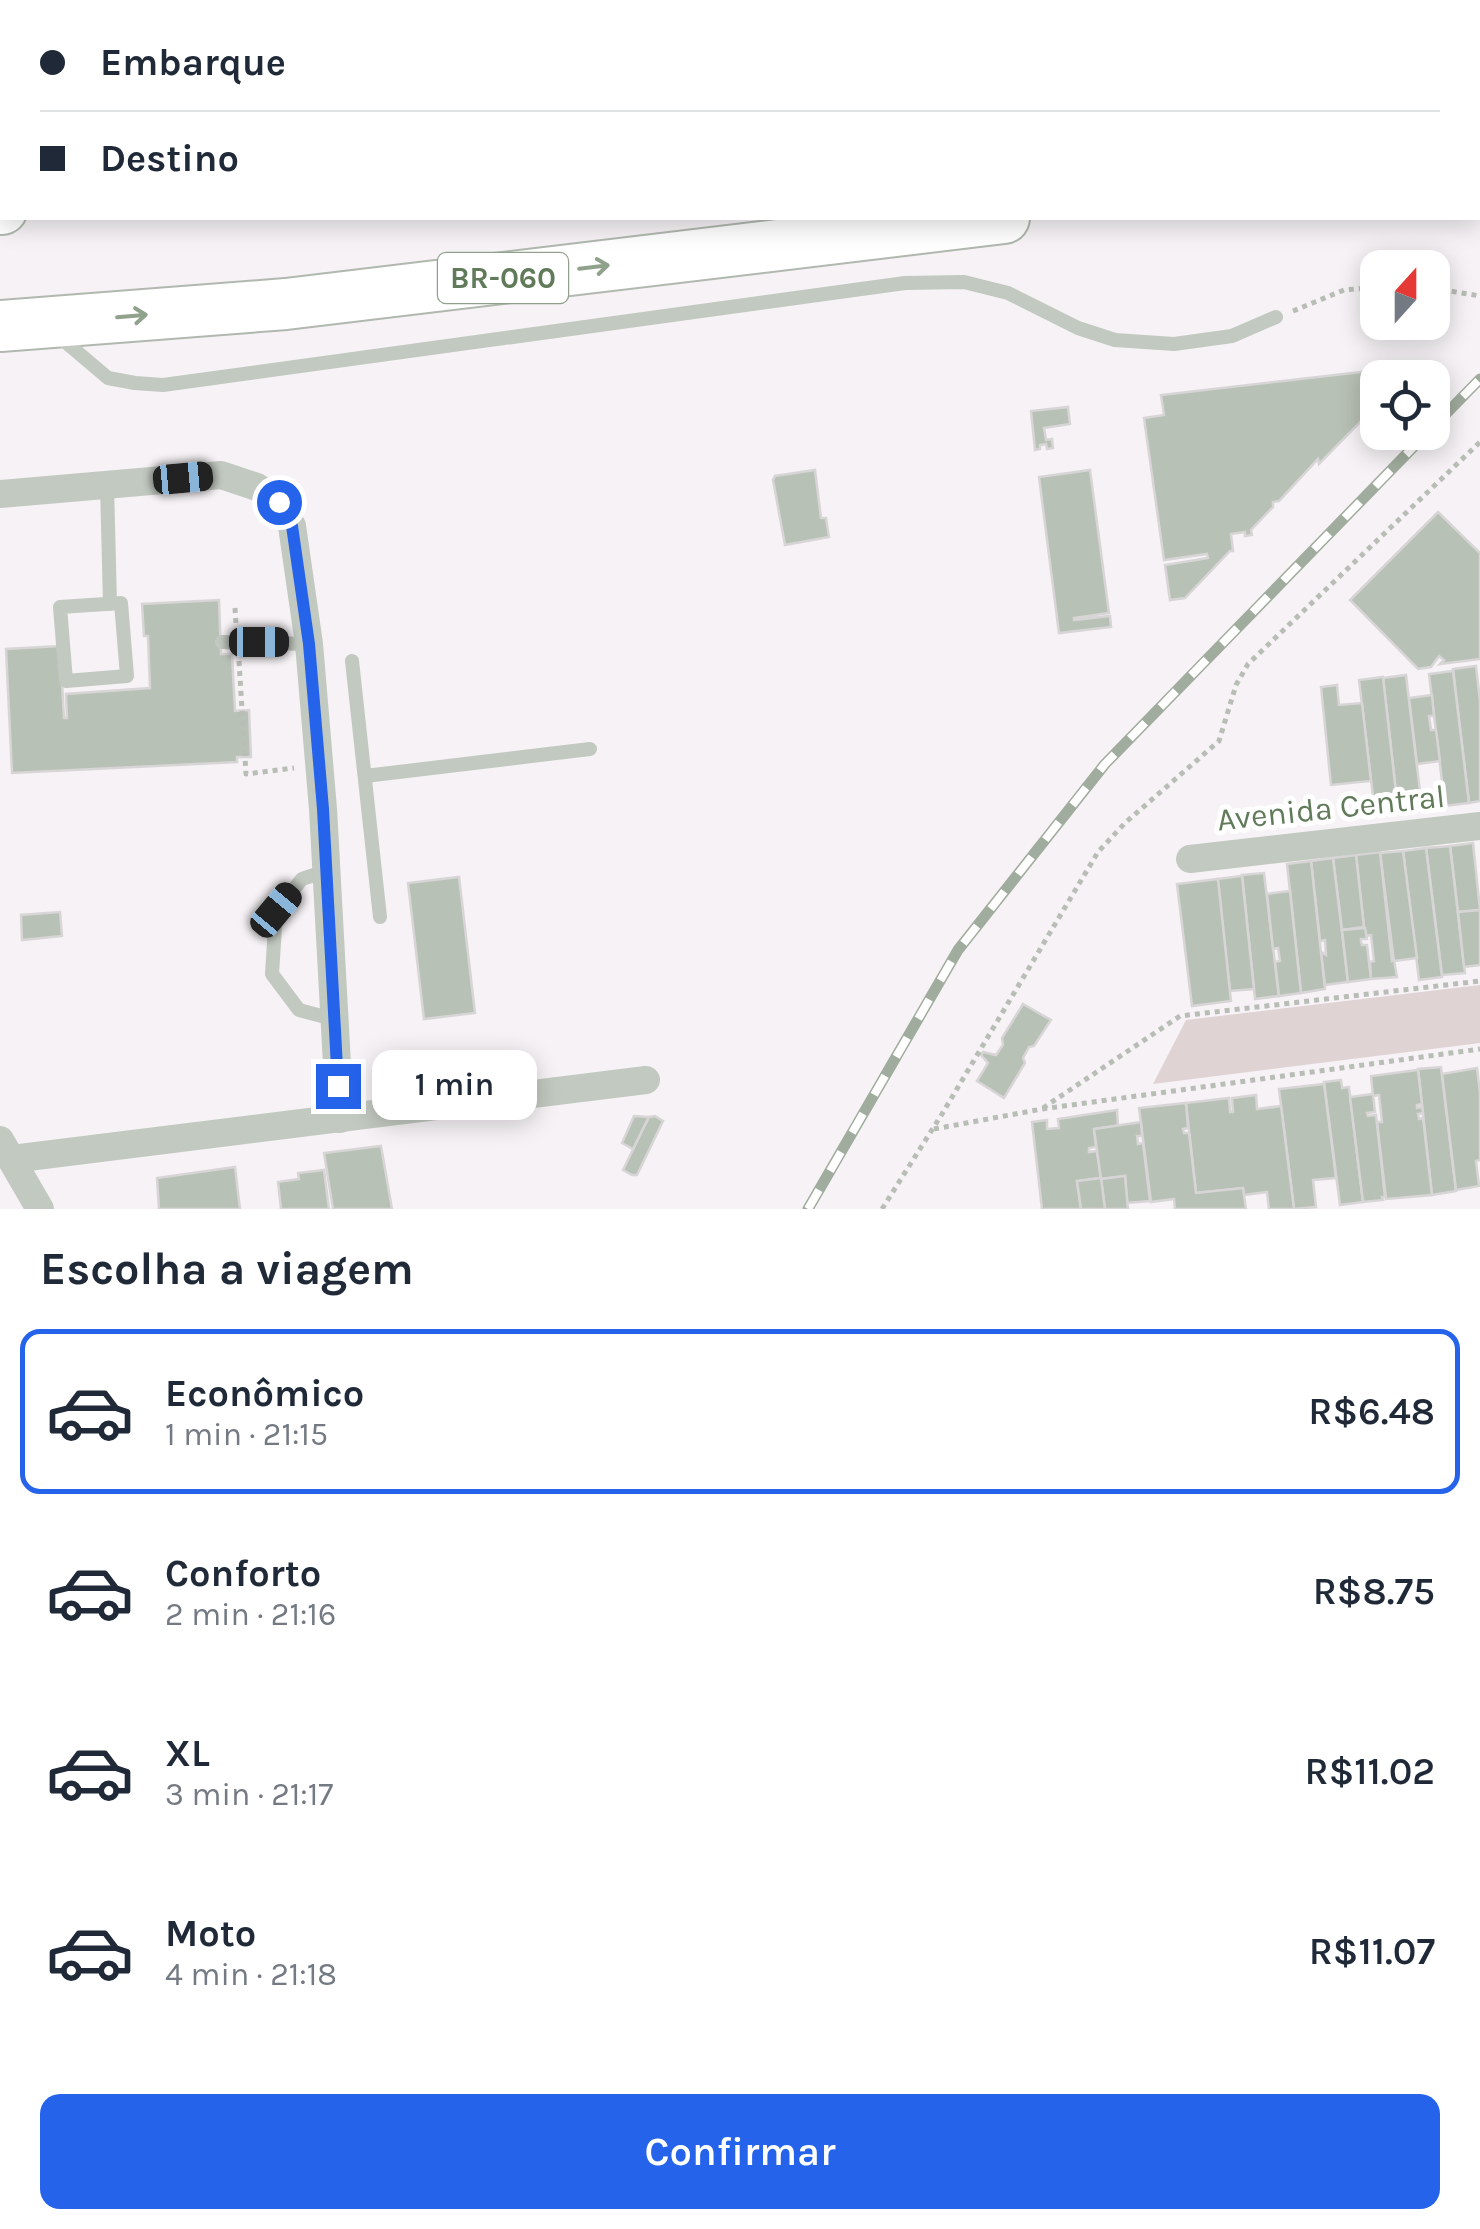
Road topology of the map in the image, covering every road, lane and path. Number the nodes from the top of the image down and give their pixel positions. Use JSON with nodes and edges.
{"nodes":[{"id":1,"x":987,"y":220,"type":"edge"},
{"id":2,"x":1360,"y":289,"type":"edge"},
{"id":3,"x":1450,"y":291,"type":"edge"},
{"id":4,"x":1480,"y":296,"type":"edge"},
{"id":5,"x":1276,"y":317,"type":"joint"},
{"id":6,"x":17,"y":332,"type":"edge"},
{"id":7,"x":1480,"y":442,"type":"edge"},
{"id":8,"x":107,"y":486,"type":"junction"},
{"id":9,"x":5,"y":490,"type":"edge"},
{"id":10,"x":110,"y":604,"type":"junction"},
{"id":11,"x":234,"y":608,"type":"dead end"},
{"id":12,"x":222,"y":642,"type":"dead end"},
{"id":13,"x":238,"y":642,"type":"junction"},
{"id":14,"x":309,"y":644,"type":"junction"},
{"id":15,"x":352,"y":662,"type":"dead end"},
{"id":16,"x":590,"y":750,"type":"dead end"},
{"id":17,"x":294,"y":768,"type":"dead end"},
{"id":18,"x":365,"y":776,"type":"junction"},
{"id":19,"x":1480,"y":826,"type":"edge"},
{"id":20,"x":1190,"y":859,"type":"dead end"},
{"id":21,"x":326,"y":871,"type":"junction"},
{"id":22,"x":380,"y":918,"type":"dead end"},
{"id":23,"x":1480,"y":981,"type":"edge"},
{"id":24,"x":334,"y":1019,"type":"junction"},
{"id":25,"x":1480,"y":1049,"type":"edge"},
{"id":26,"x":646,"y":1080,"type":"dead end"},
{"id":27,"x":1042,"y":1109,"type":"junction"},
{"id":28,"x":340,"y":1119,"type":"junction"},
{"id":29,"x":933,"y":1129,"type":"junction"},
{"id":30,"x":6,"y":1149,"type":"edge"},
{"id":31,"x":40,"y":1209,"type":"edge"},
{"id":32,"x":882,"y":1209,"type":"edge"}],
"edges":[{"from":6,"to":1,"type":"highway","number":"BR-060","one_way":true},
{"from":2,"to":5,"type":"path"},
{"from":3,"to":4,"type":"path"},
{"from":5,"to":6,"type":"lane"},
{"from":7,"to":29,"type":"path"},
{"from":8,"to":9,"type":"street"},
{"from":8,"to":10,"type":"lane"},
{"from":8,"to":14,"type":"street"},
{"from":10,"to":10,"type":"lane"},
{"from":11,"to":13,"type":"path"},
{"from":12,"to":13,"type":"lane"},
{"from":13,"to":14,"type":"lane"},
{"from":13,"to":17,"type":"path"},
{"from":14,"to":21,"type":"street"},
{"from":15,"to":18,"type":"lane"},
{"from":16,"to":18,"type":"lane"},
{"from":18,"to":22,"type":"lane"},
{"from":19,"to":20,"type":"street","name":"Avenida Central"},
{"from":21,"to":24,"type":"street"},
{"from":21,"to":24,"type":"lane"},
{"from":23,"to":27,"type":"path"},
{"from":24,"to":28,"type":"street"},
{"from":25,"to":27,"type":"path"},
{"from":26,"to":28,"type":"street"},
{"from":27,"to":29,"type":"path"},
{"from":28,"to":30,"type":"street"},
{"from":29,"to":32,"type":"path"},
{"from":30,"to":31,"type":"street"}]}
